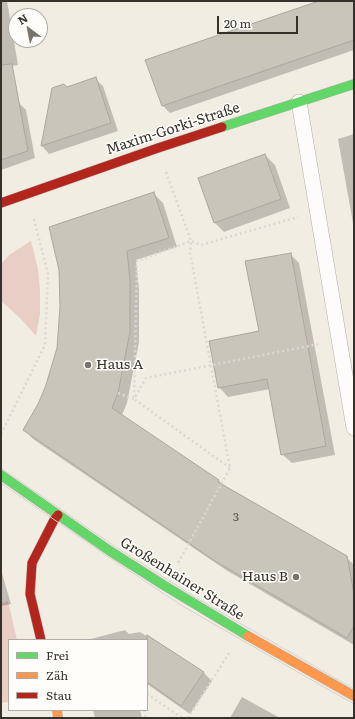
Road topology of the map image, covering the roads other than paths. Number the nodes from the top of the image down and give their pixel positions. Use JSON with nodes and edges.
{"nodes":[{"id":1,"x":354,"y":84,"type":"edge"},
{"id":2,"x":300,"y":102,"type":"junction"},
{"id":3,"x":1,"y":203,"type":"edge"},
{"id":4,"x":354,"y":428,"type":"edge"},
{"id":5,"x":1,"y":475,"type":"edge"},
{"id":6,"x":58,"y":514,"type":"junction"},
{"id":7,"x":41,"y":639,"type":"edge"},
{"id":8,"x":354,"y":679,"type":"edge"},
{"id":9,"x":351,"y":694,"type":"edge"}],
"edges":[{"from":1,"to":2,"type":"street","name":"Maxim-Gorki-Straße"},
{"from":2,"to":3,"type":"street","name":"Maxim-Gorki-Straße"},
{"from":2,"to":4,"type":"lane"},
{"from":5,"to":6,"type":"street","name":"Großenhainer Straße"},
{"from":6,"to":7,"type":"street"},
{"from":6,"to":9,"type":"street","name":"Großenhainer Straße"},
{"from":8,"to":9,"type":"lane"}]}
